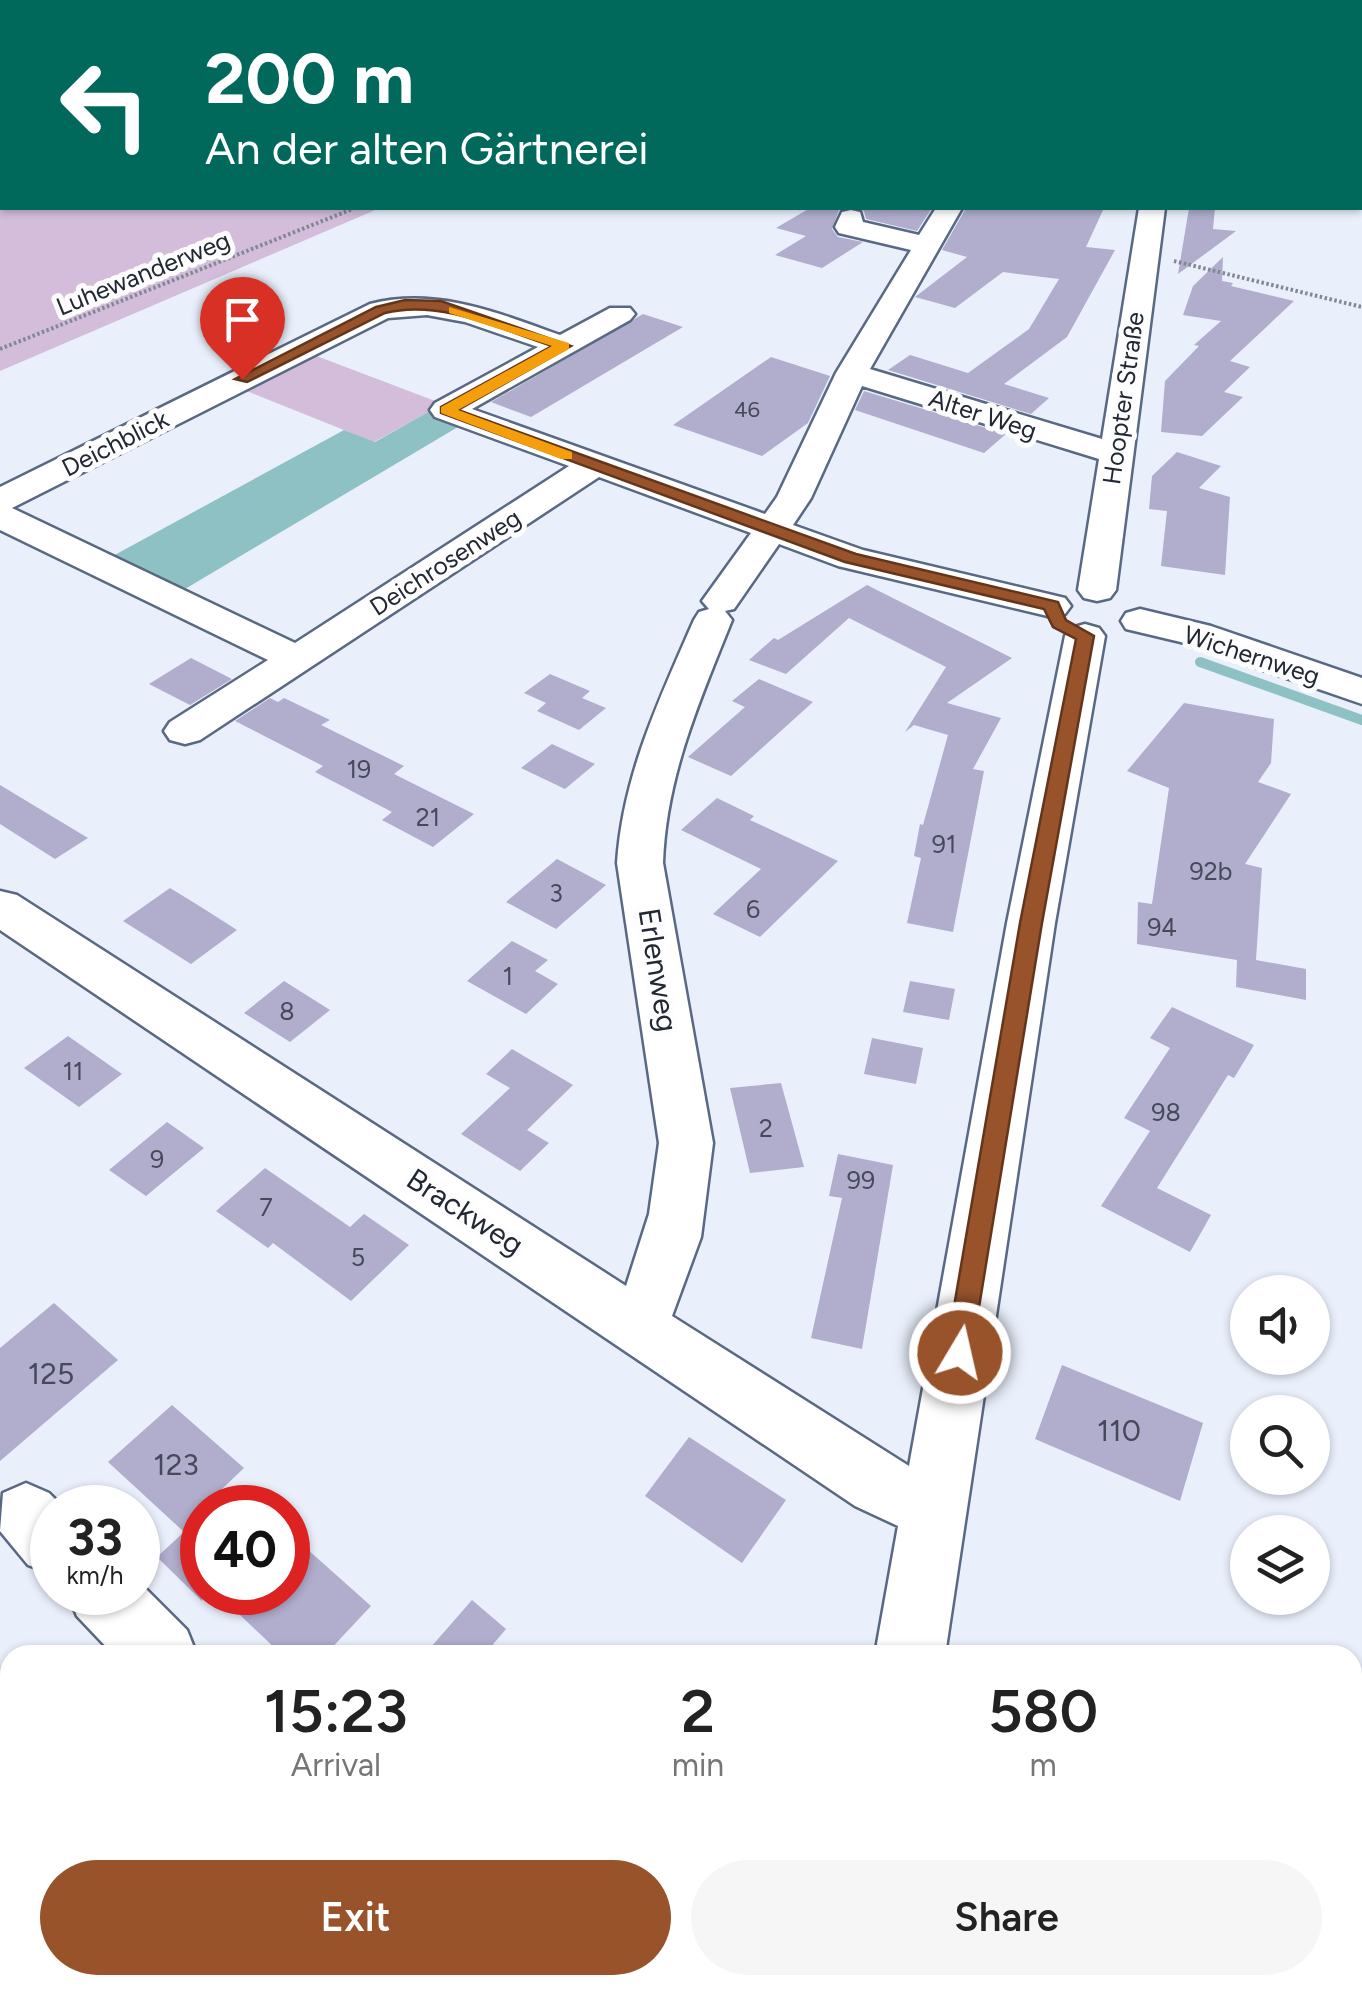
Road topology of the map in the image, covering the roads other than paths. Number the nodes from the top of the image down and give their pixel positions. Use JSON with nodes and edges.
{"nodes":[{"id":1,"x":948,"y":210,"type":"edge"},
{"id":2,"x":1152,"y":210,"type":"edge"},
{"id":3,"x":851,"y":218,"type":"dead end"},
{"id":4,"x":926,"y":246,"type":"junction"},
{"id":5,"x":620,"y":314,"type":"dead end"},
{"id":6,"x":564,"y":346,"type":"junction"},
{"id":7,"x":852,"y":373,"type":"junction"},
{"id":8,"x":1114,"y":454,"type":"junction"},
{"id":9,"x":593,"y":466,"type":"junction"},
{"id":10,"x":0,"y":501,"type":"edge"},
{"id":11,"x":0,"y":516,"type":"edge"},
{"id":12,"x":771,"y":530,"type":"junction"},
{"id":13,"x":1078,"y":611,"type":"junction"},
{"id":14,"x":298,"y":659,"type":"junction"},
{"id":15,"x":1362,"y":692,"type":"edge"},
{"id":16,"x":185,"y":731,"type":"dead end"},
{"id":17,"x":0,"y":907,"type":"edge"},
{"id":18,"x":638,"y":1325,"type":"junction"},
{"id":19,"x":934,"y":1509,"type":"junction"},
{"id":20,"x":123,"y":1615,"type":"edge"},
{"id":21,"x":152,"y":1645,"type":"edge"},
{"id":22,"x":912,"y":1645,"type":"edge"}],
"edges":[{"from":1,"to":4,"type":"street"},
{"from":2,"to":8,"type":"street","name":"Hoopter Straße"},
{"from":3,"to":4,"type":"street"},
{"from":4,"to":7,"type":"street"},
{"from":5,"to":6,"type":"street"},
{"from":6,"to":9,"type":"street"},
{"from":6,"to":10,"type":"street","name":"Deichblick"},
{"from":7,"to":8,"type":"street","name":"Alter Weg"},
{"from":7,"to":12,"type":"street"},
{"from":8,"to":13,"type":"street","name":"Hoopter Straße"},
{"from":9,"to":12,"type":"street"},
{"from":9,"to":14,"type":"street","name":"Deichrosenweg"},
{"from":11,"to":14,"type":"street"},
{"from":12,"to":13,"type":"street"},
{"from":12,"to":18,"type":"street","name":"Erlenweg"},
{"from":13,"to":15,"type":"street","name":"Wichernweg"},
{"from":13,"to":19,"type":"street","name":"Hoopter Straße"},
{"from":14,"to":16,"type":"street","name":"Deichrosenweg"},
{"from":17,"to":18,"type":"street","name":"Brackweg"},
{"from":18,"to":19,"type":"street","name":"Brackweg"},
{"from":19,"to":22,"type":"street","name":"Hoopter Straße"},
{"from":20,"to":21,"type":"street"}]}
